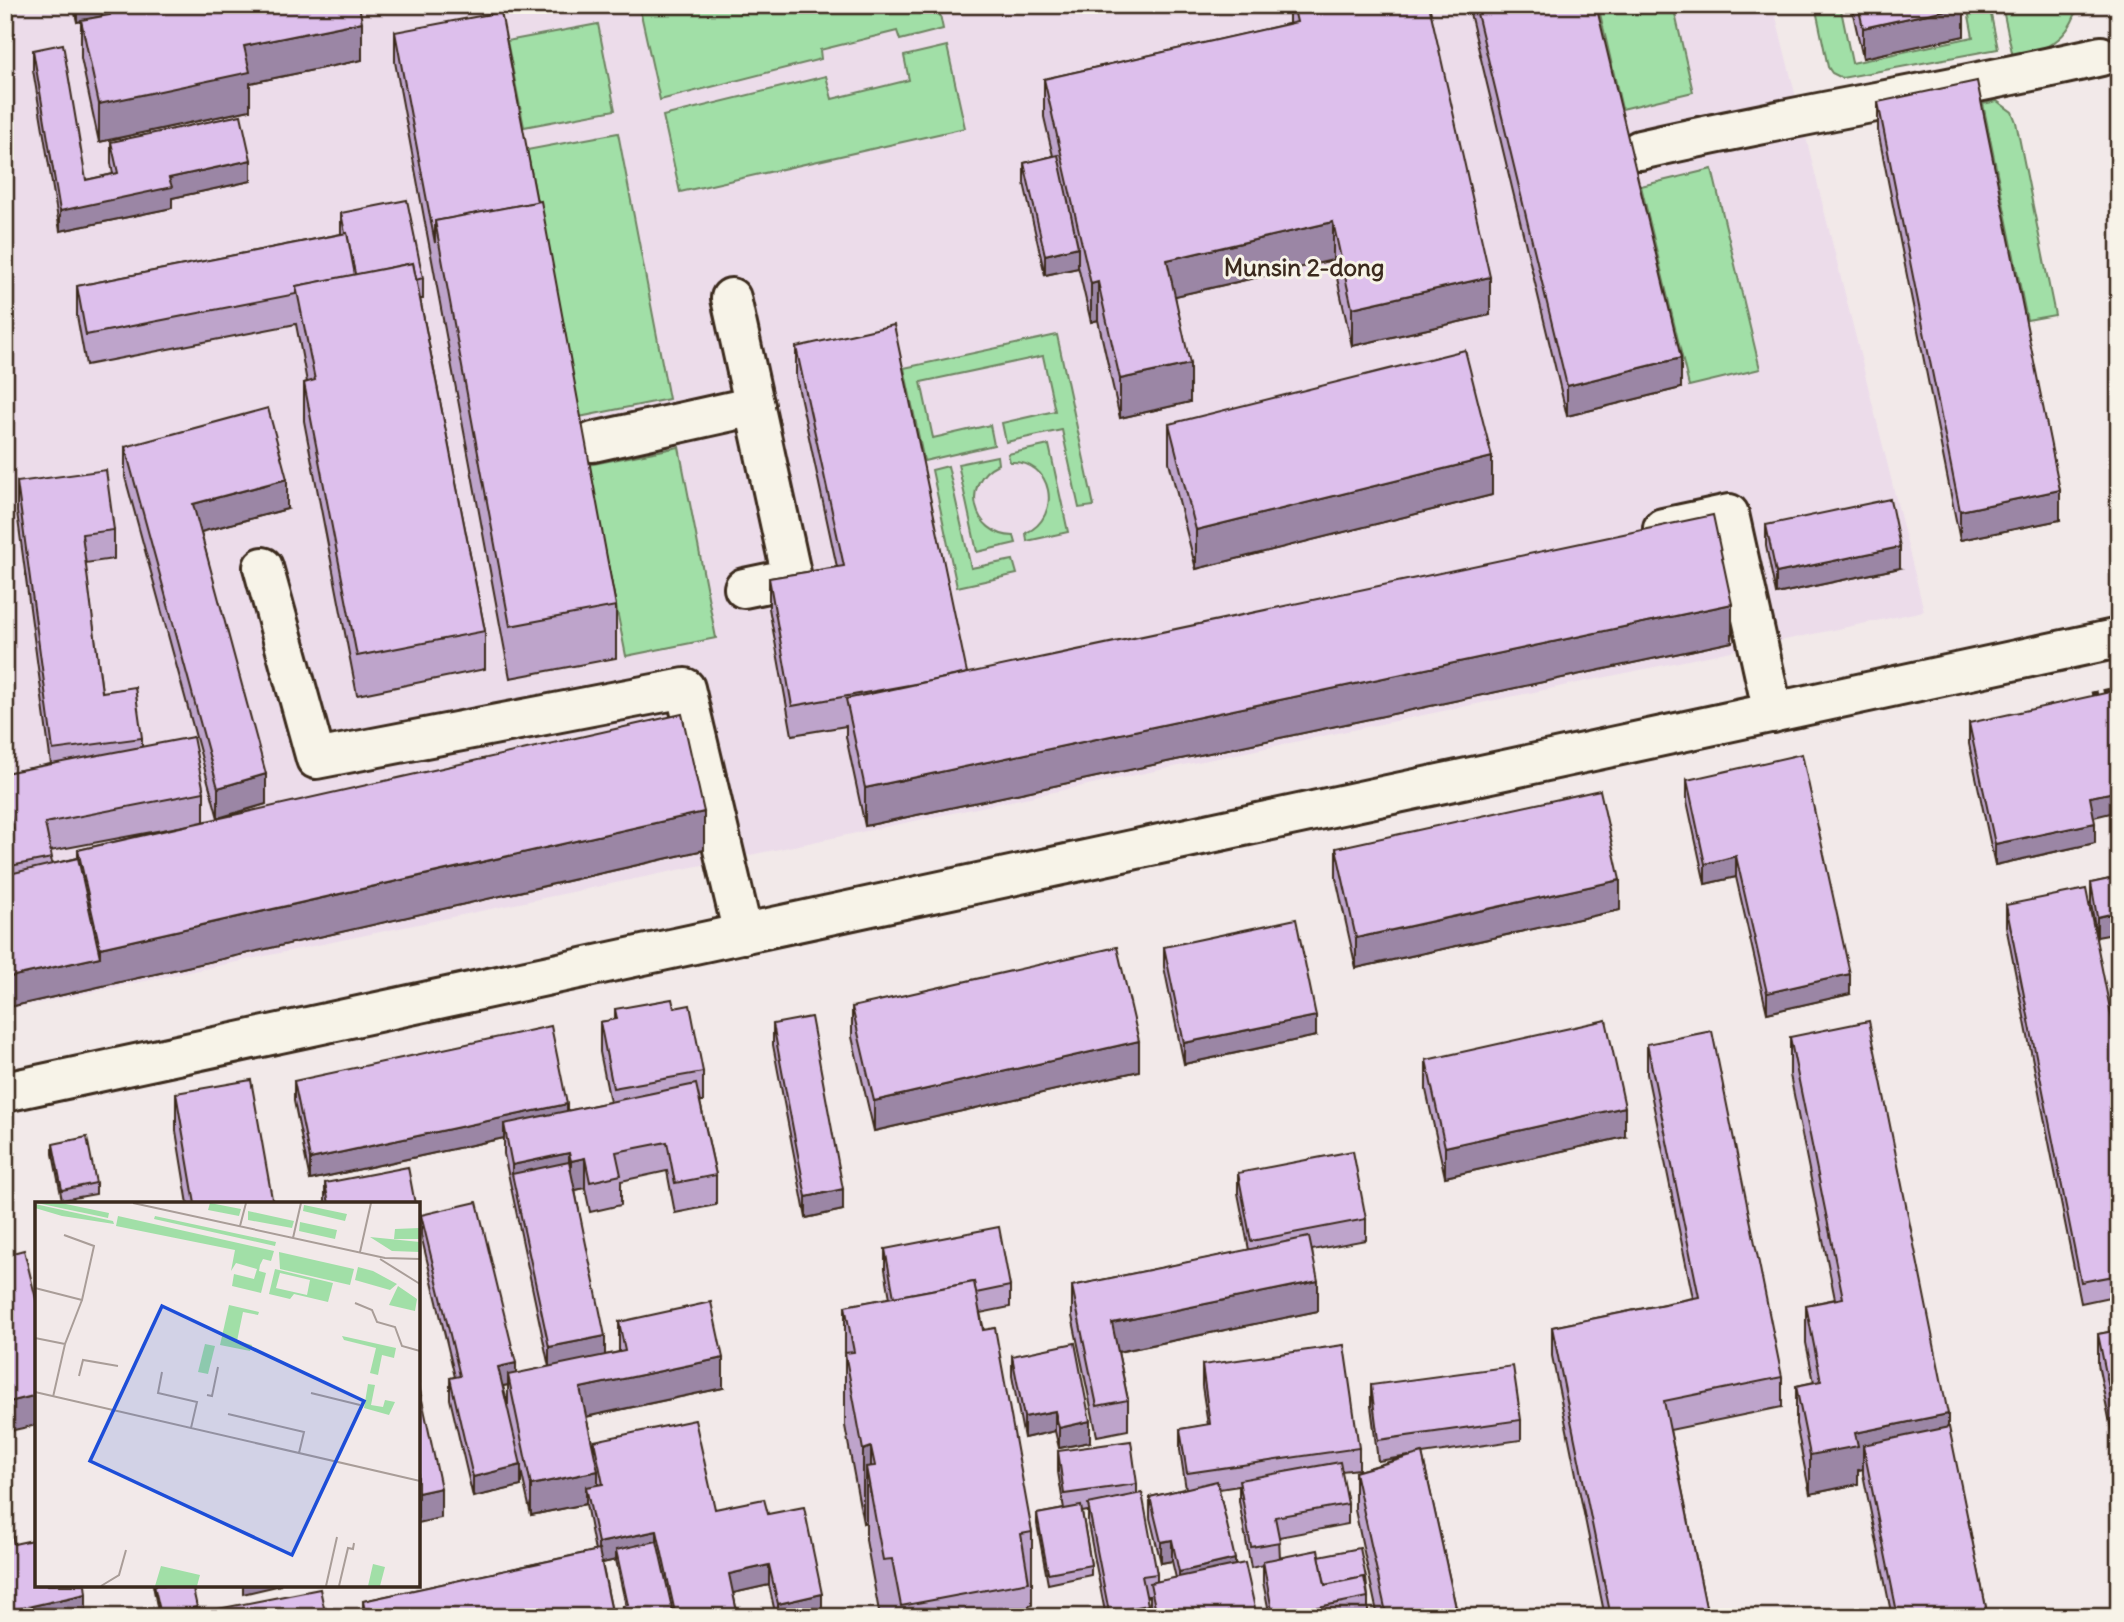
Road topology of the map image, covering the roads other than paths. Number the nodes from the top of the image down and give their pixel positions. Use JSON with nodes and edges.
{"nodes":[{"id":1,"x":2101,"y":56,"type":"dead end"},
{"id":2,"x":1640,"y":150,"type":"dead end"},
{"id":3,"x":732,"y":298,"type":"dead end"},
{"id":4,"x":755,"y":407,"type":"junction"},
{"id":5,"x":593,"y":442,"type":"dead end"},
{"id":6,"x":1633,"y":534,"type":"edge"},
{"id":7,"x":263,"y":567,"type":"dead end"},
{"id":8,"x":744,"y":589,"type":"dead end"},
{"id":9,"x":2119,"y":638,"type":"edge"},
{"id":10,"x":1773,"y":713,"type":"junction"},
{"id":11,"x":743,"y":934,"type":"junction"},
{"id":12,"x":5,"y":1092,"type":"edge"}],
"edges":[{"from":1,"to":2,"type":"main road"},
{"from":3,"to":4,"type":"main road"},
{"from":4,"to":5,"type":"main road"},
{"from":4,"to":8,"type":"main road"},
{"from":6,"to":10,"type":"main road"},
{"from":7,"to":11,"type":"main road"},
{"from":9,"to":10,"type":"main road"},
{"from":10,"to":11,"type":"main road"},
{"from":11,"to":12,"type":"main road"}]}
